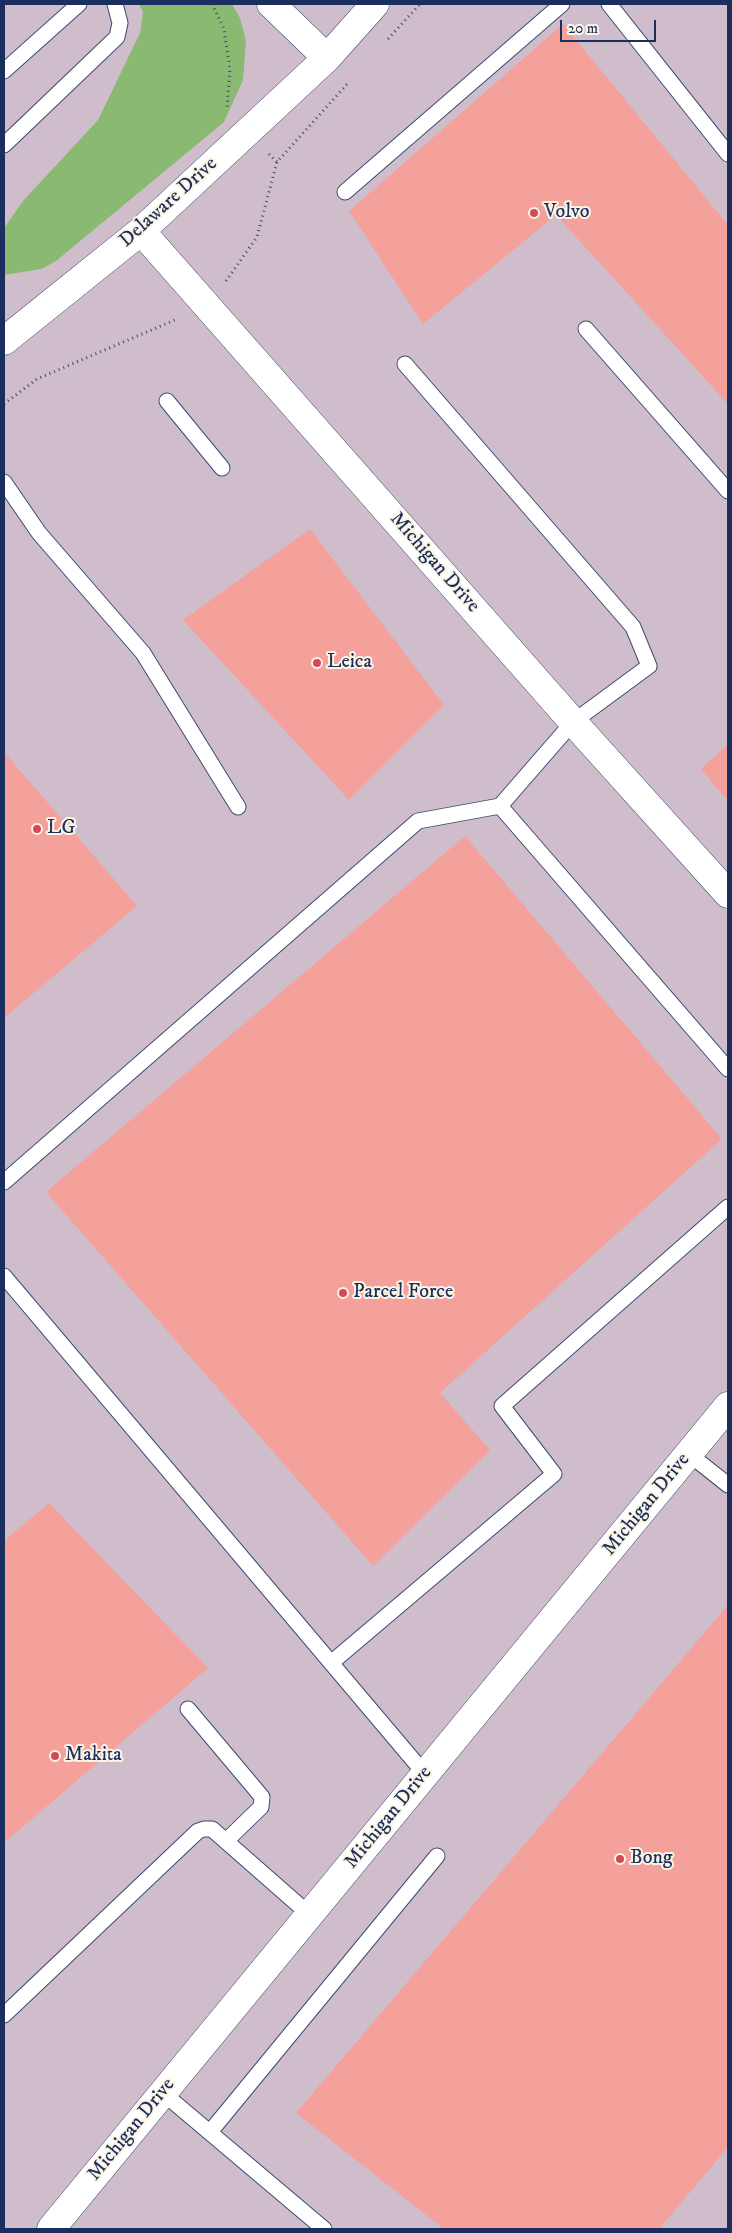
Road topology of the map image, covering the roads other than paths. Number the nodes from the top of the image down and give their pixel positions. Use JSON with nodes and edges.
{"nodes":[{"id":1,"x":79,"y":4,"type":"edge"},
{"id":2,"x":114,"y":4,"type":"edge"},
{"id":3,"x":271,"y":4,"type":"edge"},
{"id":4,"x":375,"y":4,"type":"edge"},
{"id":5,"x":562,"y":4,"type":"edge"},
{"id":6,"x":609,"y":4,"type":"edge"},
{"id":7,"x":327,"y":58,"type":"junction"},
{"id":8,"x":4,"y":71,"type":"edge"},
{"id":9,"x":4,"y":145,"type":"edge"},
{"id":10,"x":728,"y":154,"type":"edge"},
{"id":11,"x":345,"y":192,"type":"dead end"},
{"id":12,"x":141,"y":231,"type":"junction"},
{"id":13,"x":586,"y":329,"type":"dead end"},
{"id":14,"x":4,"y":341,"type":"edge"},
{"id":15,"x":405,"y":364,"type":"dead end"},
{"id":16,"x":167,"y":401,"type":"dead end"},
{"id":17,"x":222,"y":468,"type":"dead end"},
{"id":18,"x":4,"y":482,"type":"edge"},
{"id":19,"x":728,"y":491,"type":"edge"},
{"id":20,"x":573,"y":722,"type":"junction"},
{"id":21,"x":500,"y":806,"type":"junction"},
{"id":22,"x":238,"y":807,"type":"dead end"},
{"id":23,"x":728,"y":894,"type":"edge"},
{"id":24,"x":728,"y":1069,"type":"edge"},
{"id":25,"x":4,"y":1182,"type":"edge"},
{"id":26,"x":728,"y":1207,"type":"edge"},
{"id":27,"x":4,"y":1276,"type":"edge"},
{"id":28,"x":728,"y":1406,"type":"edge"},
{"id":29,"x":689,"y":1454,"type":"junction"},
{"id":30,"x":728,"y":1484,"type":"edge"},
{"id":31,"x":331,"y":1663,"type":"junction"},
{"id":32,"x":188,"y":1710,"type":"dead end"},
{"id":33,"x":425,"y":1774,"type":"junction"},
{"id":34,"x":226,"y":1841,"type":"junction"},
{"id":35,"x":437,"y":1856,"type":"dead end"},
{"id":36,"x":310,"y":1915,"type":"junction"},
{"id":37,"x":4,"y":2015,"type":"edge"},
{"id":38,"x":163,"y":2093,"type":"junction"},
{"id":39,"x":210,"y":2132,"type":"junction"},
{"id":40,"x":51,"y":2229,"type":"edge"},
{"id":41,"x":324,"y":2229,"type":"edge"}],
"edges":[{"from":1,"to":8,"type":"lane"},
{"from":2,"to":9,"type":"lane"},
{"from":3,"to":7,"type":"street"},
{"from":4,"to":7,"type":"street","name":"Delaware Drive"},
{"from":5,"to":11,"type":"lane"},
{"from":6,"to":10,"type":"lane"},
{"from":7,"to":12,"type":"street","name":"Delaware Drive"},
{"from":12,"to":14,"type":"street","name":"Delaware Drive"},
{"from":12,"to":20,"type":"street","name":"Michigan Drive"},
{"from":13,"to":19,"type":"lane"},
{"from":15,"to":20,"type":"lane"},
{"from":16,"to":17,"type":"lane"},
{"from":18,"to":22,"type":"lane"},
{"from":20,"to":21,"type":"lane"},
{"from":20,"to":23,"type":"street","name":"Michigan Drive"},
{"from":21,"to":24,"type":"lane"},
{"from":21,"to":25,"type":"lane"},
{"from":26,"to":31,"type":"lane"},
{"from":27,"to":31,"type":"lane"},
{"from":28,"to":29,"type":"street","name":"Michigan Drive"},
{"from":29,"to":30,"type":"lane"},
{"from":29,"to":33,"type":"street","name":"Michigan Drive"},
{"from":31,"to":33,"type":"lane"},
{"from":32,"to":34,"type":"lane"},
{"from":33,"to":36,"type":"street","name":"Michigan Drive"},
{"from":34,"to":36,"type":"lane"},
{"from":34,"to":37,"type":"lane"},
{"from":35,"to":39,"type":"lane"},
{"from":36,"to":38,"type":"street","name":"Michigan Drive"},
{"from":38,"to":39,"type":"lane"},
{"from":38,"to":40,"type":"street","name":"Michigan Drive"},
{"from":39,"to":41,"type":"lane"}]}
